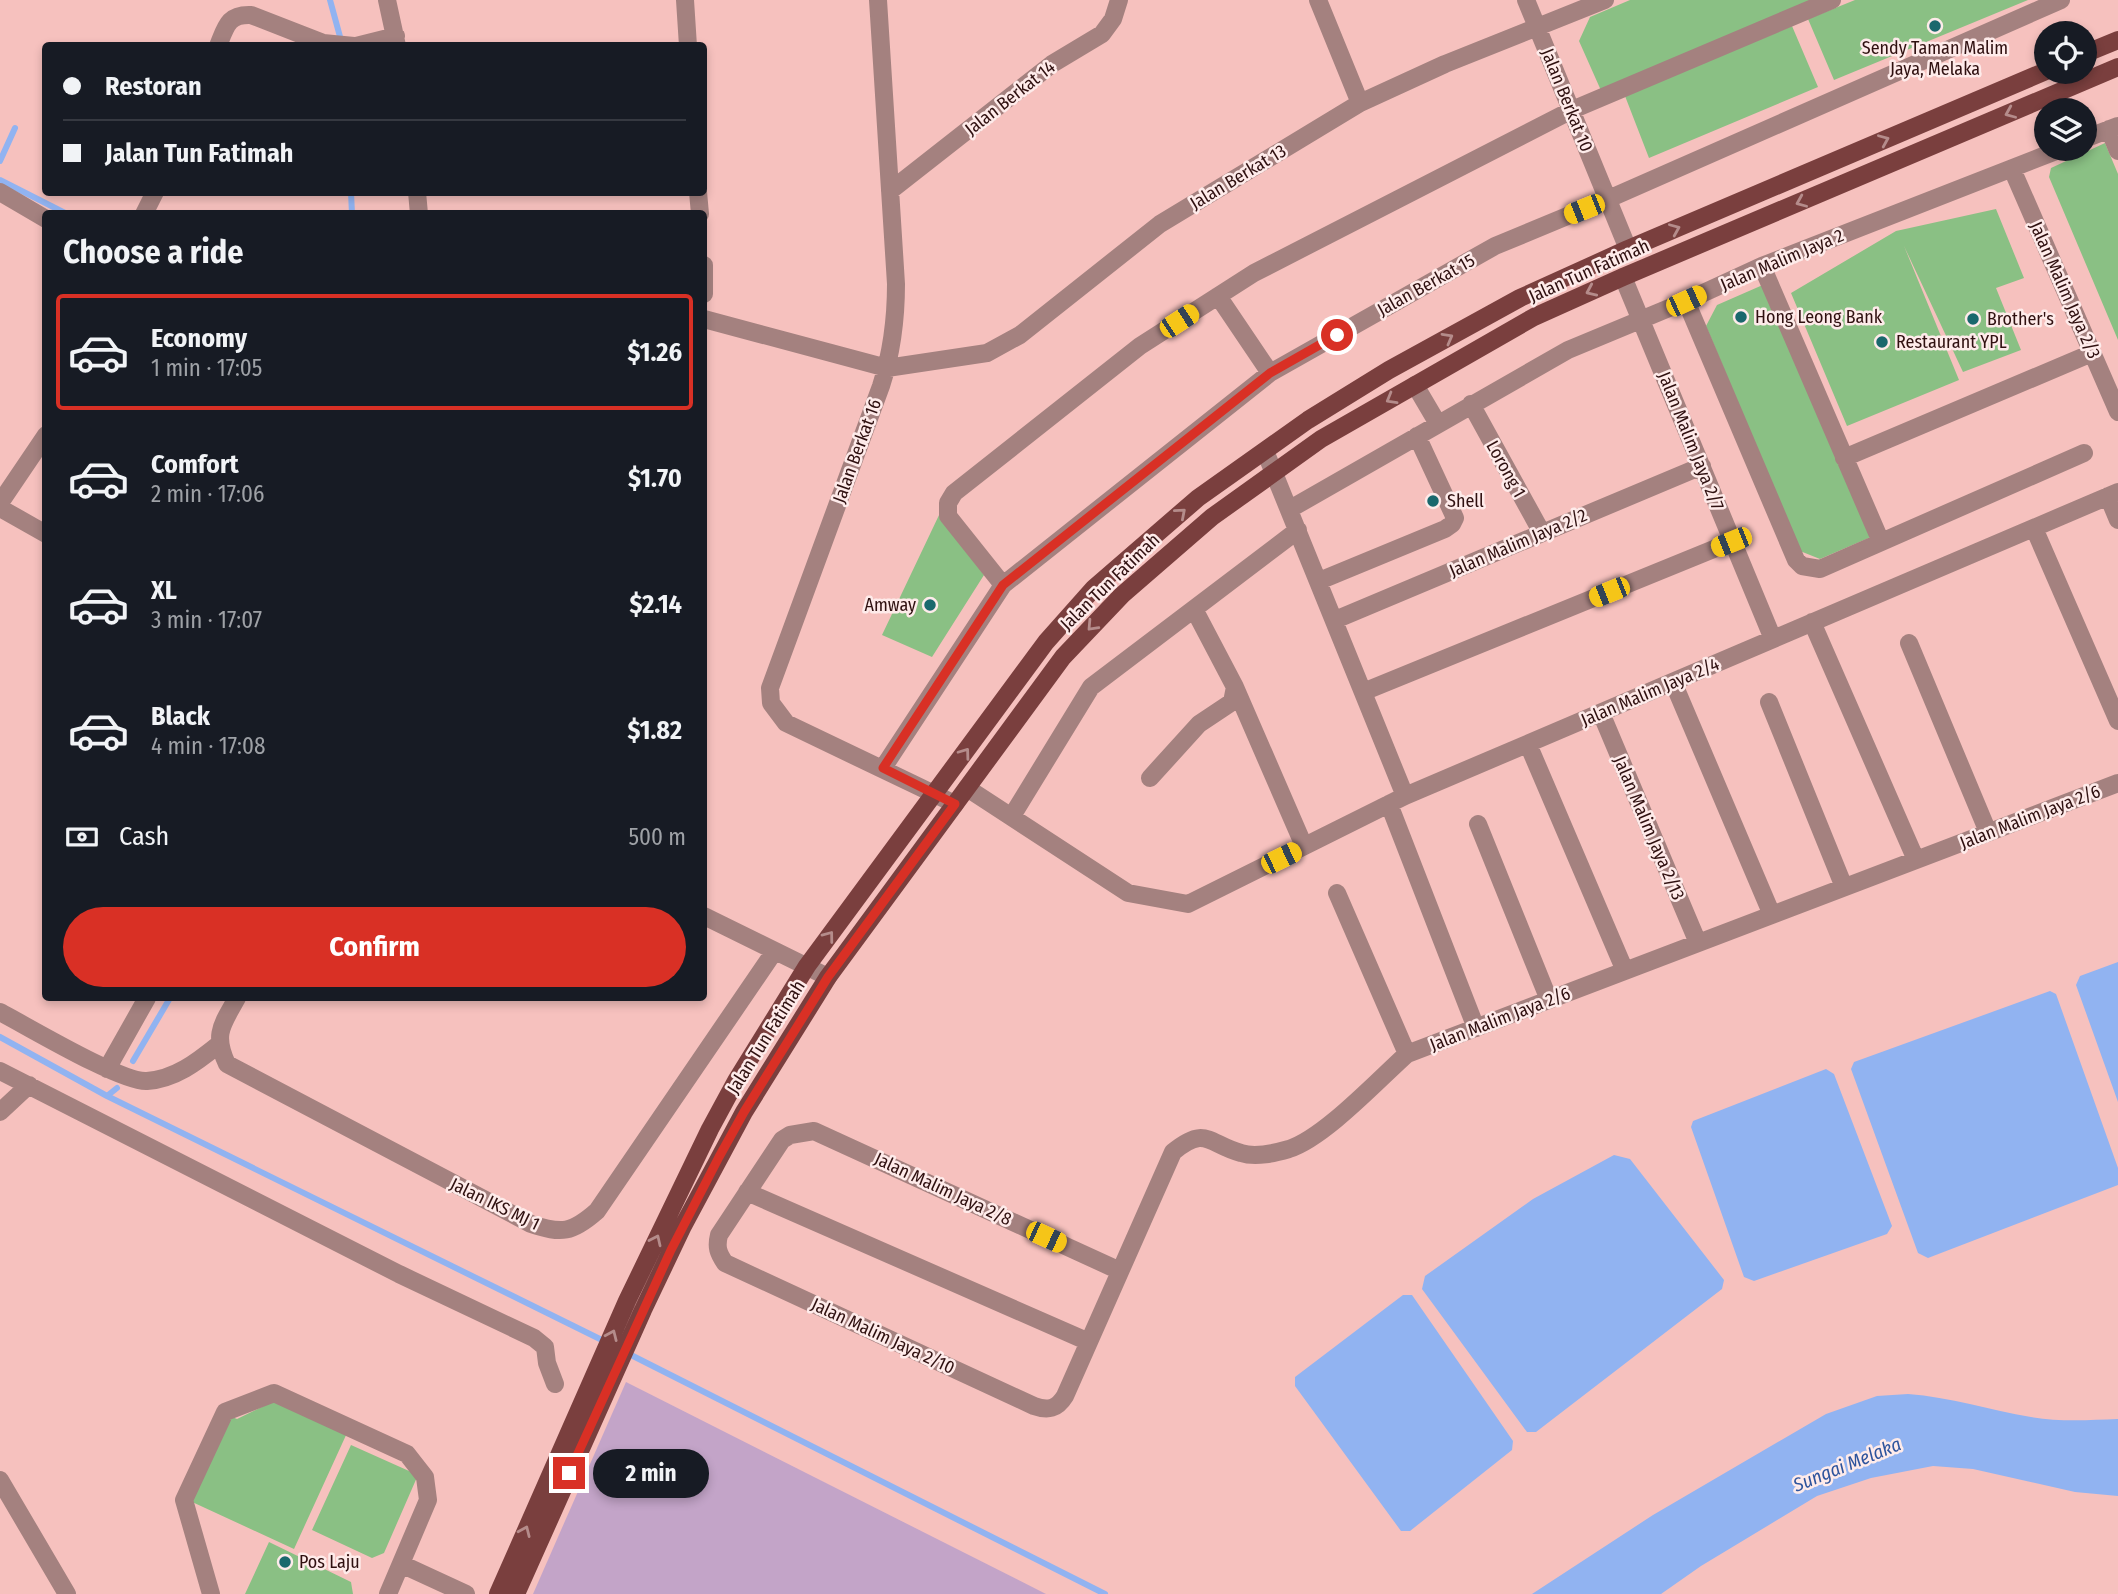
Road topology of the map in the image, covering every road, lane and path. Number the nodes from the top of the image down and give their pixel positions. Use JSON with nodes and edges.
{"nodes":[{"id":1,"x":387,"y":0,"type":"edge"},
{"id":2,"x":685,"y":0,"type":"edge"},
{"id":3,"x":878,"y":0,"type":"edge"},
{"id":4,"x":1119,"y":0,"type":"edge"},
{"id":5,"x":1318,"y":0,"type":"edge"},
{"id":6,"x":1526,"y":0,"type":"edge"},
{"id":7,"x":1605,"y":0,"type":"edge"},
{"id":8,"x":1832,"y":0,"type":"edge"},
{"id":9,"x":2058,"y":1,"type":"edge"},
{"id":10,"x":1538,"y":28,"type":"junction"},
{"id":11,"x":2118,"y":40,"type":"edge"},
{"id":12,"x":396,"y":41,"type":"edge"},
{"id":13,"x":220,"y":42,"type":"edge"},
{"id":14,"x":320,"y":42,"type":"edge"},
{"id":15,"x":688,"y":42,"type":"edge"},
{"id":16,"x":2097,"y":49,"type":"edge"},
{"id":17,"x":2118,"y":67,"type":"edge"},
{"id":18,"x":2034,"y":76,"type":"edge"},
{"id":19,"x":1360,"y":103,"type":"junction"},
{"id":20,"x":1572,"y":110,"type":"junction"},
{"id":21,"x":2113,"y":128,"type":"edge"},
{"id":22,"x":2118,"y":151,"type":"edge"},
{"id":23,"x":2034,"y":160,"type":"edge"},
{"id":24,"x":2012,"y":169,"type":"junction"},
{"id":25,"x":890,"y":191,"type":"junction"},
{"id":26,"x":0,"y":192,"type":"edge"},
{"id":27,"x":1606,"y":200,"type":"junction"},
{"id":28,"x":42,"y":217,"type":"edge"},
{"id":29,"x":1628,"y":249,"type":"junction"},
{"id":30,"x":1762,"y":266,"type":"junction"},
{"id":31,"x":1623,"y":277,"type":"junction"},
{"id":32,"x":1217,"y":296,"type":"junction"},
{"id":33,"x":1686,"y":301,"type":"junction"},
{"id":34,"x":707,"y":320,"type":"edge"},
{"id":35,"x":1642,"y":320,"type":"junction"},
{"id":36,"x":2092,"y":352,"type":"junction"},
{"id":37,"x":887,"y":368,"type":"junction"},
{"id":38,"x":1270,"y":373,"type":"junction"},
{"id":39,"x":1415,"y":385,"type":"junction"},
{"id":40,"x":1471,"y":404,"type":"junction"},
{"id":41,"x":2118,"y":412,"type":"edge"},
{"id":42,"x":1438,"y":424,"type":"junction"},
{"id":43,"x":1417,"y":436,"type":"junction"},
{"id":44,"x":42,"y":441,"type":"edge"},
{"id":45,"x":1265,"y":451,"type":"junction"},
{"id":46,"x":2084,"y":453,"type":"dead end"},
{"id":47,"x":1844,"y":458,"type":"junction"},
{"id":48,"x":1702,"y":466,"type":"junction"},
{"id":49,"x":1275,"y":472,"type":"junction"},
{"id":50,"x":2113,"y":494,"type":"edge"},
{"id":51,"x":0,"y":503,"type":"edge"},
{"id":52,"x":0,"y":509,"type":"edge"},
{"id":53,"x":1290,"y":509,"type":"junction"},
{"id":54,"x":2118,"y":520,"type":"edge"},
{"id":55,"x":2034,"y":528,"type":"junction"},
{"id":56,"x":1298,"y":530,"type":"junction"},
{"id":57,"x":42,"y":532,"type":"edge"},
{"id":58,"x":1542,"y":533,"type":"junction"},
{"id":59,"x":1731,"y":542,"type":"junction"},
{"id":60,"x":1881,"y":542,"type":"junction"},
{"id":61,"x":1319,"y":581,"type":"junction"},
{"id":62,"x":1003,"y":585,"type":"junction"},
{"id":63,"x":1194,"y":609,"type":"junction"},
{"id":64,"x":1335,"y":620,"type":"junction"},
{"id":65,"x":1812,"y":622,"type":"junction"},
{"id":66,"x":1773,"y":639,"type":"junction"},
{"id":67,"x":1909,"y":643,"type":"dead end"},
{"id":68,"x":1674,"y":682,"type":"junction"},
{"id":69,"x":1235,"y":687,"type":"junction"},
{"id":70,"x":1363,"y":692,"type":"junction"},
{"id":71,"x":1769,"y":702,"type":"dead end"},
{"id":72,"x":1601,"y":713,"type":"junction"},
{"id":73,"x":2118,"y":721,"type":"edge"},
{"id":74,"x":1528,"y":744,"type":"junction"},
{"id":75,"x":883,"y":768,"type":"junction"},
{"id":76,"x":1150,"y":778,"type":"dead end"},
{"id":77,"x":2118,"y":783,"type":"edge"},
{"id":78,"x":967,"y":788,"type":"junction"},
{"id":79,"x":936,"y":793,"type":"junction"},
{"id":80,"x":1405,"y":796,"type":"junction"},
{"id":81,"x":955,"y":804,"type":"junction"},
{"id":82,"x":1389,"y":804,"type":"junction"},
{"id":83,"x":1012,"y":816,"type":"junction"},
{"id":84,"x":1478,"y":824,"type":"dead end"},
{"id":85,"x":1988,"y":832,"type":"junction"},
{"id":86,"x":1304,"y":846,"type":"junction"},
{"id":87,"x":1916,"y":860,"type":"junction"},
{"id":88,"x":1844,"y":887,"type":"junction"},
{"id":89,"x":1337,"y":893,"type":"dead end"},
{"id":90,"x":1772,"y":915,"type":"junction"},
{"id":91,"x":707,"y":918,"type":"edge"},
{"id":92,"x":1698,"y":943,"type":"junction"},
{"id":93,"x":774,"y":952,"type":"junction"},
{"id":94,"x":807,"y":967,"type":"junction"},
{"id":95,"x":1625,"y":971,"type":"junction"},
{"id":96,"x":828,"y":977,"type":"junction"},
{"id":97,"x":1549,"y":1000,"type":"junction"},
{"id":98,"x":146,"y":1001,"type":"edge"},
{"id":99,"x":235,"y":1001,"type":"edge"},
{"id":100,"x":0,"y":1012,"type":"edge"},
{"id":101,"x":1476,"y":1028,"type":"junction"},
{"id":102,"x":218,"y":1045,"type":"junction"},
{"id":103,"x":1407,"y":1054,"type":"junction"},
{"id":104,"x":107,"y":1069,"type":"junction"},
{"id":105,"x":0,"y":1070,"type":"edge"},
{"id":106,"x":29,"y":1085,"type":"junction"},
{"id":107,"x":0,"y":1112,"type":"edge"},
{"id":108,"x":747,"y":1192,"type":"junction"},
{"id":109,"x":1120,"y":1271,"type":"junction"},
{"id":110,"x":635,"y":1305,"type":"junction"},
{"id":111,"x":1089,"y":1342,"type":"junction"},
{"id":112,"x":604,"y":1373,"type":"junction"},
{"id":113,"x":555,"y":1384,"type":"dead end"},
{"id":114,"x":1052,"y":1408,"type":"joint"},
{"id":115,"x":0,"y":1480,"type":"edge"},
{"id":116,"x":401,"y":1564,"type":"junction"},
{"id":117,"x":67,"y":1594,"type":"edge"},
{"id":118,"x":211,"y":1594,"type":"edge"},
{"id":119,"x":388,"y":1594,"type":"edge"},
{"id":120,"x":466,"y":1594,"type":"edge"},
{"id":121,"x":498,"y":1594,"type":"edge"},
{"id":122,"x":516,"y":1594,"type":"edge"}],
"edges":[{"from":1,"to":12,"type":"street"},
{"from":2,"to":15,"type":"street"},
{"from":3,"to":25,"type":"street","name":"Jalan Berkat 16"},
{"from":4,"to":25,"type":"street","name":"Jalan Berkat 14"},
{"from":5,"to":19,"type":"street"},
{"from":6,"to":10,"type":"street","name":"Jalan Berkat 10"},
{"from":7,"to":10,"type":"street","name":"Jalan Berkat 13"},
{"from":8,"to":20,"type":"street"},
{"from":9,"to":27,"type":"street","name":"Jalan Berkat 15"},
{"from":10,"to":19,"type":"street","name":"Jalan Berkat 13"},
{"from":10,"to":20,"type":"street","name":"Jalan Berkat 10"},
{"from":11,"to":16,"type":"main road"},
{"from":13,"to":14,"type":"street"},
{"from":17,"to":31,"type":"main road","name":"Jalan Tun Fatimah","one_way":true},
{"from":29,"to":18,"type":"main road","name":"Jalan Tun Fatimah","one_way":true},
{"from":19,"to":37,"type":"street","name":"Jalan Berkat 13"},
{"from":20,"to":27,"type":"street","name":"Jalan Berkat 10"},
{"from":20,"to":32,"type":"street"},
{"from":21,"to":22,"type":"street"},
{"from":23,"to":24,"type":"street","name":"Jalan Malim Jaya 2"},
{"from":24,"to":30,"type":"street","name":"Jalan Malim Jaya 2"},
{"from":24,"to":36,"type":"street","name":"Jalan Malim Jaya 2/3"},
{"from":25,"to":37,"type":"street","name":"Jalan Berkat 16"},
{"from":26,"to":28,"type":"street"},
{"from":27,"to":29,"type":"street","name":"Jalan Berkat 10"},
{"from":27,"to":38,"type":"street","name":"Jalan Berkat 15"},
{"from":45,"to":29,"type":"main road","name":"Jalan Tun Fatimah","one_way":true},
{"from":30,"to":33,"type":"street","name":"Jalan Malim Jaya 2"},
{"from":30,"to":47,"type":"street"},
{"from":31,"to":35,"type":"street","name":"Jalan Malim Jaya 2/7"},
{"from":31,"to":39,"type":"main road","name":"Jalan Tun Fatimah","one_way":true},
{"from":32,"to":38,"type":"street"},
{"from":32,"to":62,"type":"street"},
{"from":33,"to":35,"type":"street","name":"Jalan Malim Jaya 2"},
{"from":33,"to":60,"type":"street"},
{"from":34,"to":37,"type":"street"},
{"from":35,"to":40,"type":"street","name":"Jalan Malim Jaya 2"},
{"from":35,"to":48,"type":"street","name":"Jalan Malim Jaya 2/7"},
{"from":36,"to":41,"type":"street","name":"Jalan Malim Jaya 2/3"},
{"from":36,"to":47,"type":"street"},
{"from":37,"to":75,"type":"street","name":"Jalan Berkat 16"},
{"from":38,"to":62,"type":"street","name":"Jalan Berkat 15"},
{"from":39,"to":42,"type":"street"},
{"from":39,"to":49,"type":"main road","name":"Jalan Tun Fatimah","one_way":true},
{"from":40,"to":42,"type":"street","name":"Jalan Malim Jaya 2"},
{"from":40,"to":58,"type":"street","name":"Lorong 1"},
{"from":42,"to":43,"type":"street","name":"Jalan Malim Jaya 2"},
{"from":43,"to":53,"type":"street","name":"Jalan Malim Jaya 2"},
{"from":43,"to":61,"type":"street"},
{"from":44,"to":51,"type":"street"},
{"from":45,"to":49,"type":"street"},
{"from":79,"to":45,"type":"main road","name":"Jalan Tun Fatimah","one_way":true},
{"from":46,"to":60,"type":"street"},
{"from":47,"to":60,"type":"street"},
{"from":48,"to":58,"type":"street","name":"Jalan Malim Jaya 2/2"},
{"from":48,"to":59,"type":"street","name":"Jalan Malim Jaya 2/7"},
{"from":49,"to":53,"type":"street"},
{"from":49,"to":78,"type":"main road","name":"Jalan Tun Fatimah","one_way":true},
{"from":50,"to":54,"type":"street"},
{"from":50,"to":55,"type":"street","name":"Jalan Malim Jaya 2/4"},
{"from":52,"to":57,"type":"street"},
{"from":53,"to":56,"type":"street"},
{"from":55,"to":65,"type":"street","name":"Jalan Malim Jaya 2/4"},
{"from":55,"to":73,"type":"street"},
{"from":56,"to":61,"type":"street"},
{"from":56,"to":63,"type":"street"},
{"from":58,"to":64,"type":"street","name":"Jalan Malim Jaya 2/2"},
{"from":59,"to":66,"type":"street","name":"Jalan Malim Jaya 2/7"},
{"from":59,"to":70,"type":"street"},
{"from":61,"to":64,"type":"street"},
{"from":62,"to":75,"type":"street","name":"Jalan Berkat 15"},
{"from":63,"to":69,"type":"street"},
{"from":63,"to":83,"type":"street"},
{"from":64,"to":70,"type":"street"},
{"from":65,"to":66,"type":"street","name":"Jalan Malim Jaya 2/4"},
{"from":65,"to":87,"type":"street"},
{"from":66,"to":68,"type":"street","name":"Jalan Malim Jaya 2/4"},
{"from":67,"to":85,"type":"street"},
{"from":68,"to":72,"type":"street","name":"Jalan Malim Jaya 2/4"},
{"from":68,"to":90,"type":"street"},
{"from":69,"to":76,"type":"street"},
{"from":69,"to":86,"type":"street"},
{"from":70,"to":80,"type":"street"},
{"from":71,"to":88,"type":"street"},
{"from":72,"to":74,"type":"street","name":"Jalan Malim Jaya 2/4"},
{"from":72,"to":92,"type":"street","name":"Jalan Malim Jaya 2/13"},
{"from":74,"to":80,"type":"street","name":"Jalan Malim Jaya 2/4"},
{"from":74,"to":95,"type":"street"},
{"from":75,"to":79,"type":"street","name":"Jalan Berkat 16"},
{"from":77,"to":85,"type":"street","name":"Jalan Malim Jaya 2/6"},
{"from":78,"to":81,"type":"main road","name":"Jalan Tun Fatimah"},
{"from":78,"to":83,"type":"street"},
{"from":79,"to":81,"type":"street","name":"Jalan Berkat 16"},
{"from":94,"to":79,"type":"main road","name":"Jalan Tun Fatimah","one_way":true},
{"from":80,"to":82,"type":"street","name":"Jalan Malim Jaya 2/4"},
{"from":81,"to":96,"type":"main road","name":"Jalan Tun Fatimah"},
{"from":82,"to":86,"type":"street","name":"Jalan Malim Jaya 2/4"},
{"from":82,"to":101,"type":"street"},
{"from":83,"to":86,"type":"street","name":"Jalan Malim Jaya 2/4"},
{"from":84,"to":97,"type":"street"},
{"from":85,"to":87,"type":"street","name":"Jalan Malim Jaya 2/6"},
{"from":87,"to":88,"type":"street","name":"Jalan Malim Jaya 2/6"},
{"from":88,"to":90,"type":"street","name":"Jalan Malim Jaya 2/6"},
{"from":89,"to":103,"type":"street"},
{"from":90,"to":92,"type":"street","name":"Jalan Malim Jaya 2/6"},
{"from":91,"to":93,"type":"street"},
{"from":92,"to":95,"type":"street","name":"Jalan Malim Jaya 2/6"},
{"from":93,"to":94,"type":"street"},
{"from":93,"to":102,"type":"street","name":"Jalan IKS MJ 1"},
{"from":94,"to":96,"type":"street"},
{"from":110,"to":94,"type":"main road","name":"Jalan Tun Fatimah","one_way":true},
{"from":95,"to":97,"type":"street","name":"Jalan Malim Jaya 2/6"},
{"from":96,"to":110,"type":"main road","name":"Jalan Tun Fatimah"},
{"from":97,"to":101,"type":"street","name":"Jalan Malim Jaya 2/6"},
{"from":98,"to":104,"type":"street"},
{"from":99,"to":102,"type":"street"},
{"from":100,"to":104,"type":"street"},
{"from":101,"to":103,"type":"street","name":"Jalan Malim Jaya 2/6"},
{"from":102,"to":104,"type":"street"},
{"from":103,"to":109,"type":"street","name":"Jalan Malim Jaya 2/6"},
{"from":105,"to":106,"type":"street"},
{"from":106,"to":107,"type":"street"},
{"from":106,"to":113,"type":"street"},
{"from":108,"to":109,"type":"street","name":"Jalan Malim Jaya 2/8"},
{"from":108,"to":111,"type":"street"},
{"from":108,"to":114,"type":"street","name":"Jalan Malim Jaya 2/10"},
{"from":109,"to":111,"type":"street","name":"Jalan Malim Jaya 2/6"},
{"from":110,"to":112,"type":"main road","name":"Jalan Tun Fatimah"},
{"from":111,"to":114,"type":"street","name":"Jalan Malim Jaya 2/6"},
{"from":121,"to":112,"type":"main road","name":"Jalan Tun Fatimah","one_way":true},
{"from":112,"to":122,"type":"main road","name":"Jalan Tun Fatimah"},
{"from":115,"to":117,"type":"street"},
{"from":116,"to":118,"type":"street"},
{"from":116,"to":119,"type":"street"},
{"from":116,"to":120,"type":"street"}]}
